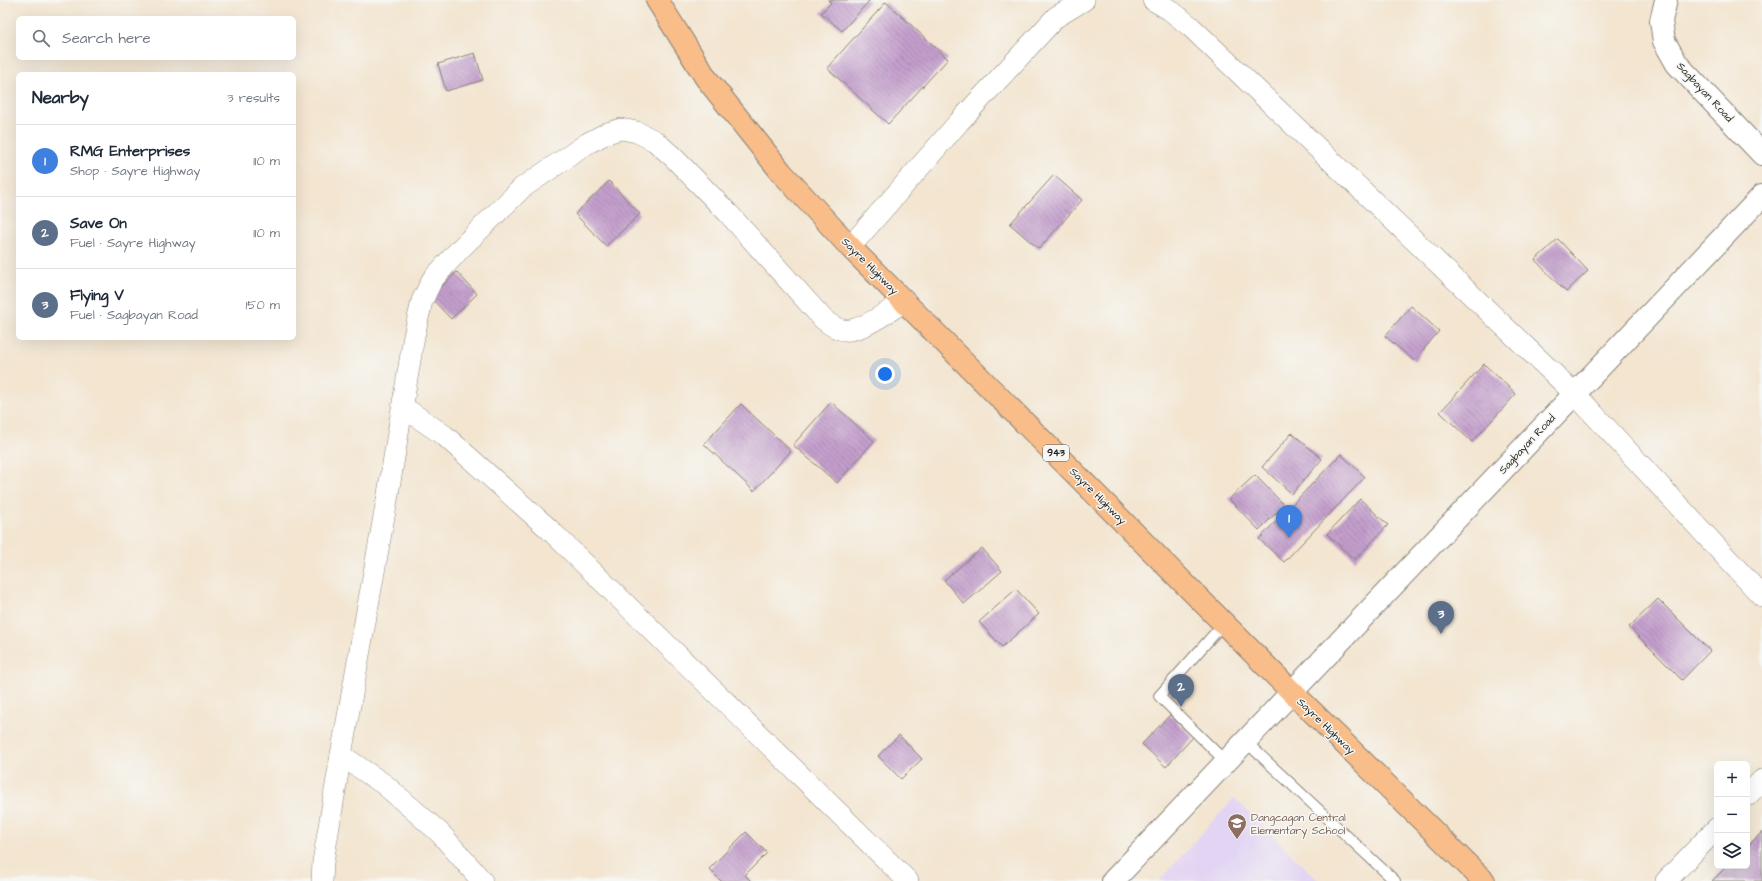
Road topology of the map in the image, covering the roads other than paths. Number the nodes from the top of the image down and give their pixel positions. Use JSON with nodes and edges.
{"nodes":[{"id":1,"x":658,"y":0,"type":"edge"},
{"id":2,"x":1084,"y":0,"type":"edge"},
{"id":3,"x":1153,"y":0,"type":"edge"},
{"id":4,"x":1666,"y":0,"type":"edge"},
{"id":5,"x":1762,"y":154,"type":"edge"},
{"id":6,"x":1762,"y":196,"type":"edge"},
{"id":7,"x":850,"y":247,"type":"junction"},
{"id":8,"x":905,"y":301,"type":"junction"},
{"id":9,"x":1575,"y":394,"type":"junction"},
{"id":10,"x":402,"y":407,"type":"junction"},
{"id":11,"x":1762,"y":596,"type":"edge"},
{"id":12,"x":1224,"y":623,"type":"junction"},
{"id":13,"x":1292,"y":692,"type":"junction"},
{"id":14,"x":1246,"y":741,"type":"junction"},
{"id":15,"x":341,"y":754,"type":"junction"},
{"id":16,"x":1226,"y":762,"type":"junction"},
{"id":17,"x":1762,"y":780,"type":"edge"},
{"id":18,"x":1750,"y":793,"type":"edge"},
{"id":19,"x":1714,"y":831,"type":"edge"},
{"id":20,"x":322,"y":881,"type":"edge"},
{"id":21,"x":482,"y":881,"type":"edge"},
{"id":22,"x":908,"y":881,"type":"edge"},
{"id":23,"x":1113,"y":881,"type":"edge"},
{"id":24,"x":1395,"y":881,"type":"edge"},
{"id":25,"x":1484,"y":881,"type":"edge"},
{"id":26,"x":1666,"y":881,"type":"edge"}],
"edges":[{"from":1,"to":7,"type":"highway","name":"Sayre Highway","number":"943"},
{"from":2,"to":7,"type":"street"},
{"from":3,"to":9,"type":"street"},
{"from":4,"to":5,"type":"street","name":"Sagbayan Road"},
{"from":6,"to":9,"type":"street","name":"Sagbayan Road"},
{"from":7,"to":8,"type":"highway","name":"Sayre Highway","number":"943"},
{"from":8,"to":10,"type":"street"},
{"from":8,"to":12,"type":"highway","name":"Sayre Highway","number":"943"},
{"from":9,"to":11,"type":"street"},
{"from":9,"to":13,"type":"street","name":"Sagbayan Road"},
{"from":10,"to":15,"type":"street"},
{"from":10,"to":22,"type":"street"},
{"from":12,"to":13,"type":"highway","name":"Sayre Highway","number":"943"},
{"from":12,"to":16,"type":"lane"},
{"from":13,"to":14,"type":"street","name":"Sagbayan Road"},
{"from":13,"to":25,"type":"highway","name":"Sayre Highway","number":"943"},
{"from":14,"to":16,"type":"street","name":"Sagbayan Road"},
{"from":14,"to":24,"type":"lane"},
{"from":15,"to":20,"type":"street"},
{"from":15,"to":21,"type":"street"},
{"from":16,"to":23,"type":"street","name":"Sagbayan Road"},
{"from":17,"to":18,"type":"street"},
{"from":19,"to":26,"type":"street"}]}
